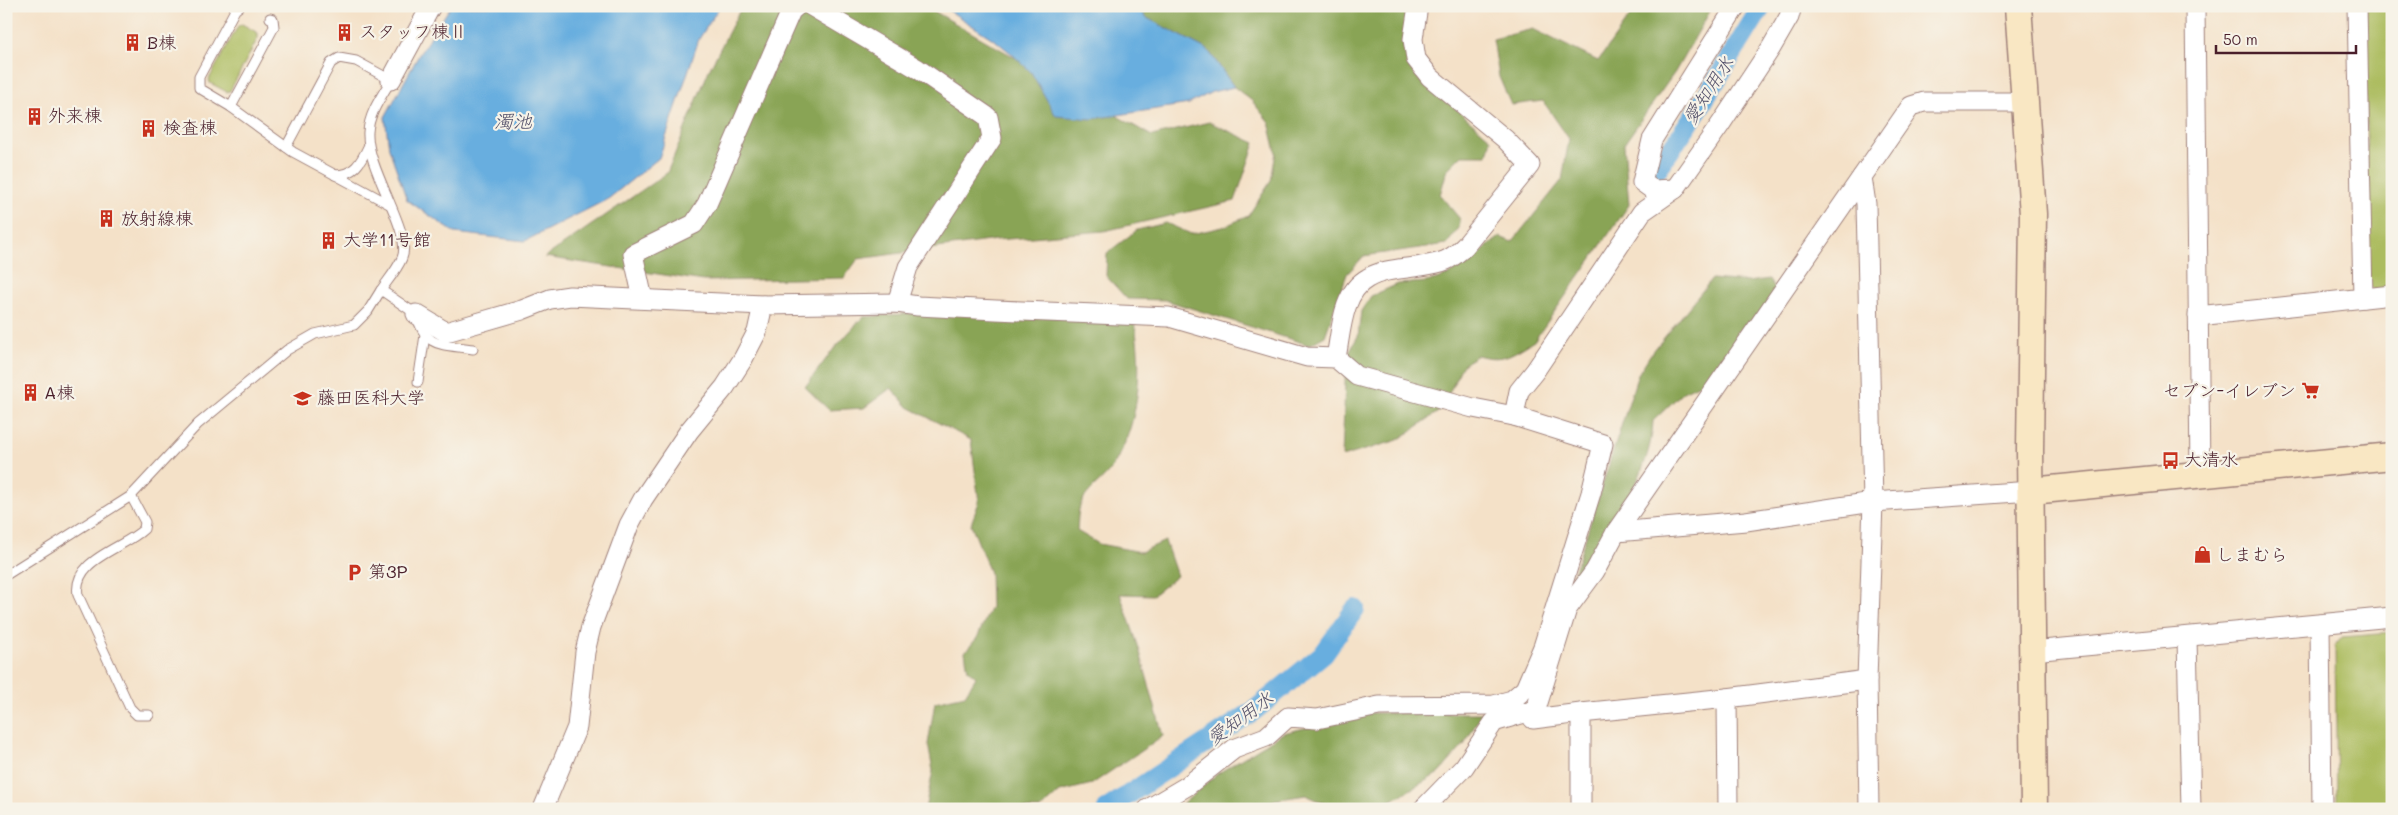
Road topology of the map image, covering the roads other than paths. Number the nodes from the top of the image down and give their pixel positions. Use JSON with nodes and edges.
{"nodes":[{"id":1,"x":240,"y":6,"type":"edge"},
{"id":2,"x":431,"y":6,"type":"edge"},
{"id":3,"x":797,"y":6,"type":"edge"},
{"id":4,"x":811,"y":6,"type":"edge"},
{"id":5,"x":1418,"y":6,"type":"edge"},
{"id":6,"x":1736,"y":6,"type":"edge"},
{"id":7,"x":1792,"y":6,"type":"edge"},
{"id":8,"x":2018,"y":6,"type":"edge"},
{"id":9,"x":2195,"y":6,"type":"edge"},
{"id":10,"x":2357,"y":6,"type":"edge"},
{"id":11,"x":270,"y":18,"type":"dead end"},
{"id":12,"x":390,"y":80,"type":"junction"},
{"id":13,"x":2025,"y":102,"type":"junction"},
{"id":14,"x":231,"y":107,"type":"junction"},
{"id":15,"x":369,"y":146,"type":"junction"},
{"id":16,"x":286,"y":147,"type":"junction"},
{"id":17,"x":335,"y":175,"type":"junction"},
{"id":18,"x":1862,"y":177,"type":"junction"},
{"id":19,"x":1675,"y":189,"type":"junction"},
{"id":20,"x":389,"y":204,"type":"junction"},
{"id":21,"x":381,"y":290,"type":"junction"},
{"id":22,"x":2392,"y":295,"type":"edge"},
{"id":23,"x":2363,"y":298,"type":"junction"},
{"id":24,"x":643,"y":299,"type":"junction"},
{"id":25,"x":898,"y":303,"type":"junction"},
{"id":26,"x":763,"y":305,"type":"junction"},
{"id":27,"x":416,"y":314,"type":"junction"},
{"id":28,"x":2198,"y":316,"type":"junction"},
{"id":29,"x":425,"y":335,"type":"junction"},
{"id":30,"x":473,"y":349,"type":"dead end"},
{"id":31,"x":1336,"y":358,"type":"junction"},
{"id":32,"x":418,"y":382,"type":"dead end"},
{"id":33,"x":1514,"y":416,"type":"junction"},
{"id":34,"x":2392,"y":456,"type":"edge"},
{"id":35,"x":2200,"y":475,"type":"junction"},
{"id":36,"x":2031,"y":492,"type":"junction"},
{"id":37,"x":131,"y":496,"type":"junction"},
{"id":38,"x":1874,"y":502,"type":"junction"},
{"id":39,"x":1616,"y":532,"type":"junction"},
{"id":40,"x":6,"y":575,"type":"edge"},
{"id":41,"x":2392,"y":617,"type":"edge"},
{"id":42,"x":2320,"y":624,"type":"junction"},
{"id":43,"x":2187,"y":638,"type":"junction"},
{"id":44,"x":2032,"y":651,"type":"junction"},
{"id":45,"x":1866,"y":680,"type":"junction"},
{"id":46,"x":1727,"y":698,"type":"junction"},
{"id":47,"x":1535,"y":710,"type":"junction"},
{"id":48,"x":1581,"y":713,"type":"junction"},
{"id":49,"x":149,"y":715,"type":"dead end"},
{"id":50,"x":543,"y":809,"type":"edge"},
{"id":51,"x":1148,"y":809,"type":"edge"},
{"id":52,"x":1423,"y":809,"type":"edge"},
{"id":53,"x":1581,"y":809,"type":"edge"},
{"id":54,"x":1728,"y":809,"type":"edge"},
{"id":55,"x":1869,"y":809,"type":"edge"},
{"id":56,"x":2034,"y":809,"type":"edge"},
{"id":57,"x":2191,"y":809,"type":"edge"},
{"id":58,"x":2322,"y":809,"type":"edge"}],
"edges":[{"from":1,"to":14,"type":"lane"},
{"from":2,"to":12,"type":"street"},
{"from":3,"to":24,"type":"street"},
{"from":4,"to":25,"type":"street"},
{"from":5,"to":31,"type":"street"},
{"from":6,"to":19,"type":"street"},
{"from":7,"to":19,"type":"street"},
{"from":8,"to":13,"type":"street"},
{"from":9,"to":28,"type":"street"},
{"from":10,"to":23,"type":"street"},
{"from":11,"to":14,"type":"lane"},
{"from":12,"to":15,"type":"lane"},
{"from":12,"to":16,"type":"lane"},
{"from":13,"to":18,"type":"street"},
{"from":13,"to":36,"type":"street"},
{"from":14,"to":16,"type":"lane"},
{"from":15,"to":17,"type":"lane"},
{"from":15,"to":20,"type":"lane"},
{"from":16,"to":17,"type":"lane"},
{"from":17,"to":20,"type":"lane"},
{"from":18,"to":38,"type":"street"},
{"from":18,"to":39,"type":"street"},
{"from":19,"to":33,"type":"street"},
{"from":20,"to":21,"type":"lane"},
{"from":21,"to":27,"type":"lane"},
{"from":21,"to":37,"type":"lane"},
{"from":22,"to":23,"type":"street"},
{"from":23,"to":28,"type":"street"},
{"from":24,"to":26,"type":"street"},
{"from":24,"to":27,"type":"street"},
{"from":25,"to":26,"type":"street"},
{"from":25,"to":31,"type":"street"},
{"from":26,"to":50,"type":"street"},
{"from":27,"to":29,"type":"lane"},
{"from":28,"to":35,"type":"street"},
{"from":29,"to":30,"type":"lane"},
{"from":29,"to":32,"type":"lane"},
{"from":31,"to":33,"type":"street"},
{"from":33,"to":51,"type":"street"},
{"from":34,"to":35,"type":"street"},
{"from":35,"to":36,"type":"street"},
{"from":36,"to":38,"type":"street"},
{"from":36,"to":44,"type":"street"},
{"from":37,"to":40,"type":"lane"},
{"from":37,"to":49,"type":"lane"},
{"from":38,"to":39,"type":"street"},
{"from":38,"to":45,"type":"street"},
{"from":39,"to":47,"type":"street"},
{"from":41,"to":42,"type":"street"},
{"from":42,"to":43,"type":"street"},
{"from":42,"to":58,"type":"street"},
{"from":43,"to":44,"type":"street"},
{"from":43,"to":57,"type":"street"},
{"from":44,"to":56,"type":"street"},
{"from":45,"to":46,"type":"street"},
{"from":45,"to":55,"type":"street"},
{"from":46,"to":48,"type":"street"},
{"from":46,"to":54,"type":"street"},
{"from":47,"to":48,"type":"street"},
{"from":47,"to":52,"type":"street"},
{"from":48,"to":53,"type":"street"}]}
